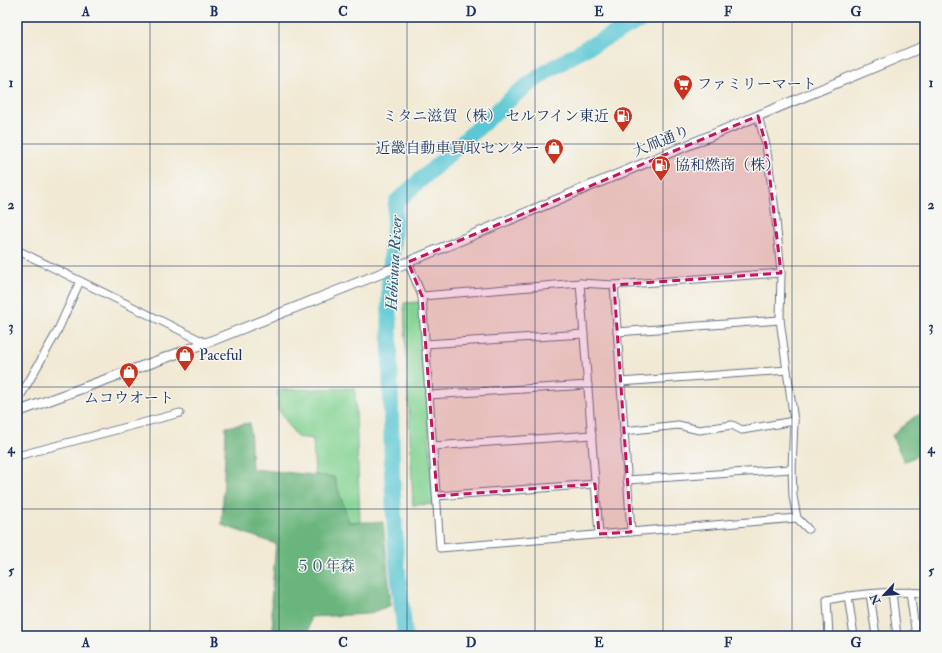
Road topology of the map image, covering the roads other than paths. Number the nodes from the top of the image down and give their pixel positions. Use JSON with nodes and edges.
{"nodes":[{"id":1,"x":925,"y":46,"type":"edge"},
{"id":2,"x":758,"y":116,"type":"junction"},
{"id":3,"x":17,"y":250,"type":"edge"},
{"id":4,"x":408,"y":262,"type":"junction"},
{"id":5,"x":781,"y":273,"type":"junction"},
{"id":6,"x":80,"y":281,"type":"junction"},
{"id":7,"x":580,"y":283,"type":"junction"},
{"id":8,"x":614,"y":285,"type":"junction"},
{"id":9,"x":422,"y":296,"type":"junction"},
{"id":10,"x":780,"y":320,"type":"junction"},
{"id":11,"x":617,"y":332,"type":"junction"},
{"id":12,"x":584,"y":334,"type":"junction"},
{"id":13,"x":206,"y":343,"type":"junction"},
{"id":14,"x":425,"y":344,"type":"junction"},
{"id":15,"x":787,"y":370,"type":"junction"},
{"id":16,"x":620,"y":382,"type":"junction"},
{"id":17,"x":588,"y":385,"type":"junction"},
{"id":18,"x":429,"y":395,"type":"junction"},
{"id":19,"x":17,"y":402,"type":"edge"},
{"id":20,"x":17,"y":412,"type":"edge"},
{"id":21,"x":180,"y":413,"type":"dead end"},
{"id":22,"x":794,"y":421,"type":"junction"},
{"id":23,"x":624,"y":431,"type":"junction"},
{"id":24,"x":592,"y":435,"type":"junction"},
{"id":25,"x":433,"y":446,"type":"junction"},
{"id":26,"x":17,"y":456,"type":"edge"},
{"id":27,"x":792,"y":469,"type":"junction"},
{"id":28,"x":627,"y":480,"type":"junction"},
{"id":29,"x":595,"y":484,"type":"junction"},
{"id":30,"x":437,"y":496,"type":"junction"},
{"id":31,"x":797,"y":518,"type":"junction"},
{"id":32,"x":808,"y":529,"type":"dead end"},
{"id":33,"x":631,"y":532,"type":"junction"},
{"id":34,"x":599,"y":534,"type":"junction"},
{"id":35,"x":892,"y":592,"type":"junction"},
{"id":36,"x":910,"y":592,"type":"junction"},
{"id":37,"x":925,"y":593,"type":"edge"},
{"id":38,"x":870,"y":594,"type":"junction"},
{"id":39,"x":848,"y":596,"type":"junction"},
{"id":40,"x":829,"y":636,"type":"edge"},
{"id":41,"x":854,"y":636,"type":"edge"},
{"id":42,"x":876,"y":636,"type":"edge"},
{"id":43,"x":897,"y":636,"type":"edge"},
{"id":44,"x":916,"y":636,"type":"edge"}],
"edges":[{"from":1,"to":2,"type":"street","name":"大凧通り"},
{"from":2,"to":4,"type":"street","name":"大凧通り"},
{"from":2,"to":5,"type":"street"},
{"from":3,"to":6,"type":"street"},
{"from":4,"to":9,"type":"street"},
{"from":4,"to":13,"type":"street","name":"大凧通り"},
{"from":5,"to":8,"type":"street"},
{"from":5,"to":10,"type":"street"},
{"from":6,"to":13,"type":"street"},
{"from":6,"to":19,"type":"street"},
{"from":7,"to":8,"type":"street"},
{"from":7,"to":9,"type":"street"},
{"from":7,"to":12,"type":"street"},
{"from":8,"to":11,"type":"street"},
{"from":9,"to":14,"type":"street"},
{"from":10,"to":11,"type":"street"},
{"from":10,"to":15,"type":"street"},
{"from":11,"to":16,"type":"street"},
{"from":12,"to":14,"type":"street"},
{"from":12,"to":17,"type":"street"},
{"from":13,"to":20,"type":"street","name":"大凧通り"},
{"from":14,"to":18,"type":"street"},
{"from":15,"to":16,"type":"street"},
{"from":15,"to":22,"type":"street"},
{"from":16,"to":23,"type":"street"},
{"from":17,"to":18,"type":"street"},
{"from":17,"to":24,"type":"street"},
{"from":18,"to":25,"type":"street"},
{"from":21,"to":26,"type":"street"},
{"from":22,"to":23,"type":"street"},
{"from":22,"to":27,"type":"street"},
{"from":23,"to":28,"type":"street"},
{"from":24,"to":25,"type":"street"},
{"from":24,"to":29,"type":"street"},
{"from":25,"to":30,"type":"street"},
{"from":27,"to":28,"type":"street"},
{"from":27,"to":31,"type":"street"},
{"from":28,"to":33,"type":"street"},
{"from":29,"to":30,"type":"street"},
{"from":29,"to":34,"type":"street"},
{"from":30,"to":34,"type":"street"},
{"from":31,"to":32,"type":"street"},
{"from":31,"to":33,"type":"street"},
{"from":33,"to":34,"type":"street"},
{"from":35,"to":36,"type":"street"},
{"from":35,"to":38,"type":"street"},
{"from":35,"to":43,"type":"street"},
{"from":36,"to":37,"type":"street"},
{"from":36,"to":44,"type":"street"},
{"from":38,"to":39,"type":"street"},
{"from":38,"to":42,"type":"street"},
{"from":39,"to":40,"type":"street"},
{"from":39,"to":41,"type":"street"}]}
